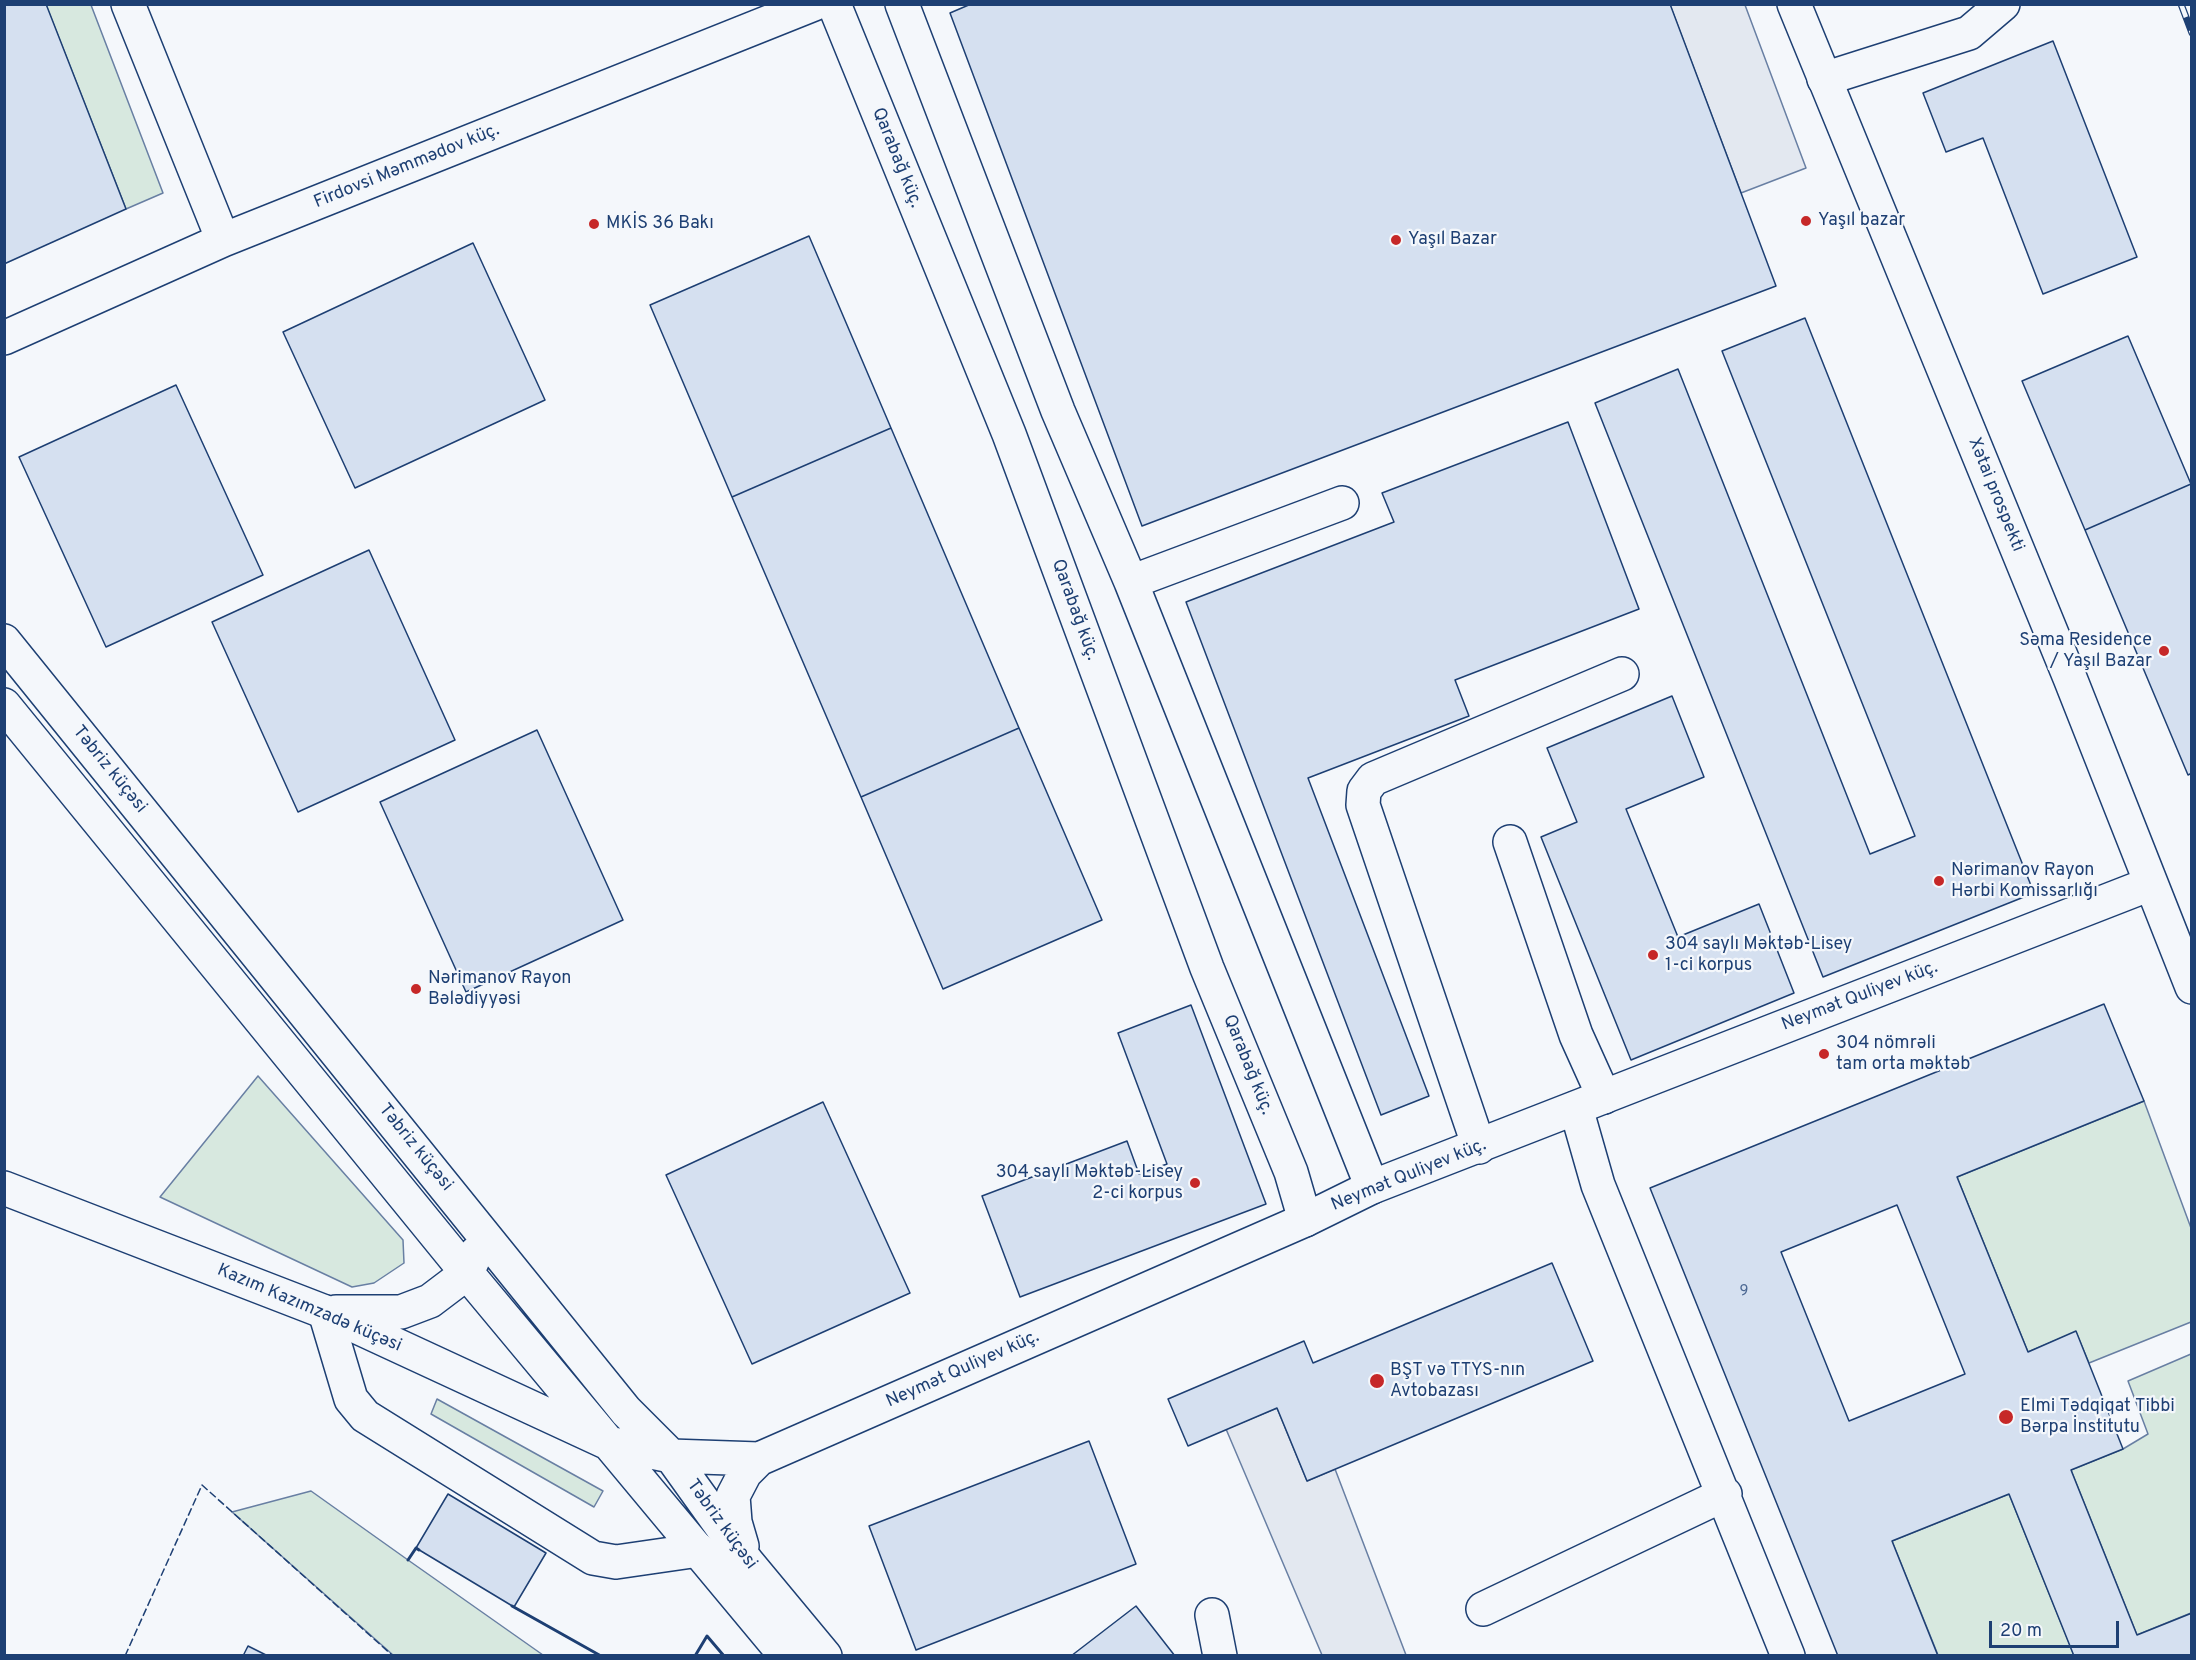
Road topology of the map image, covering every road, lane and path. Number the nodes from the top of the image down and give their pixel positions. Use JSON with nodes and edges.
{"nodes":[{"id":1,"x":128,"y":4,"type":"edge"},
{"id":2,"x":814,"y":4,"type":"edge"},
{"id":3,"x":834,"y":4,"type":"edge"},
{"id":4,"x":902,"y":4,"type":"edge"},
{"id":5,"x":1794,"y":4,"type":"edge"},
{"id":6,"x":2003,"y":4,"type":"edge"},
{"id":7,"x":1824,"y":79,"type":"junction"},
{"id":8,"x":224,"y":240,"type":"junction"},
{"id":9,"x":4,"y":338,"type":"edge"},
{"id":10,"x":1342,"y":503,"type":"dead end"},
{"id":11,"x":1131,"y":582,"type":"junction"},
{"id":12,"x":4,"y":641,"type":"edge"},
{"id":13,"x":1622,"y":674,"type":"dead end"},
{"id":14,"x":4,"y":705,"type":"edge"},
{"id":15,"x":1510,"y":842,"type":"dead end"},
{"id":16,"x":2150,"y":884,"type":"junction"},
{"id":17,"x":2192,"y":987,"type":"edge"},
{"id":18,"x":1590,"y":1102,"type":"junction"},
{"id":19,"x":1479,"y":1147,"type":"junction"},
{"id":20,"x":1372,"y":1187,"type":"junction"},
{"id":21,"x":4,"y":1188,"type":"edge"},
{"id":22,"x":1305,"y":1220,"type":"junction"},
{"id":23,"x":483,"y":1231,"type":"junction"},
{"id":24,"x":467,"y":1273,"type":"junction"},
{"id":25,"x":325,"y":1312,"type":"junction"},
{"id":26,"x":608,"y":1443,"type":"junction"},
{"id":27,"x":671,"y":1456,"type":"junction"},
{"id":28,"x":759,"y":1459,"type":"junction"},
{"id":29,"x":1725,"y":1494,"type":"junction"},
{"id":30,"x":699,"y":1550,"type":"junction"},
{"id":31,"x":747,"y":1562,"type":"junction"},
{"id":32,"x":1483,"y":1610,"type":"dead end"},
{"id":33,"x":1212,"y":1615,"type":"dead end"},
{"id":34,"x":786,"y":1656,"type":"edge"},
{"id":35,"x":825,"y":1656,"type":"edge"},
{"id":36,"x":1220,"y":1656,"type":"edge"},
{"id":37,"x":1788,"y":1656,"type":"edge"}],
"edges":[{"from":1,"to":8,"type":"main road"},
{"from":2,"to":8,"type":"main road","name":"Firdovsi Məmmədov küç."},
{"from":3,"to":22,"type":"main road","name":"Qarabağ küç."},
{"from":4,"to":11,"type":"main road"},
{"from":5,"to":7,"type":"main road","name":"Xətai prospekti"},
{"from":6,"to":7,"type":"main road"},
{"from":7,"to":16,"type":"main road","name":"Xətai prospekti"},
{"from":8,"to":9,"type":"main road","name":"Firdovsi Məmmədov küç."},
{"from":10,"to":11,"type":"main road"},
{"from":11,"to":20,"type":"main road"},
{"from":12,"to":23,"type":"main road","name":"Təbriz küçəsi"},
{"from":13,"to":19,"type":"main road"},
{"from":14,"to":24,"type":"main road","name":"Təbriz küçəsi"},
{"from":15,"to":18,"type":"main road"},
{"from":16,"to":17,"type":"main road","name":"Xətai prospekti"},
{"from":16,"to":18,"type":"main road","name":"Neymət Quliyev küç."},
{"from":18,"to":19,"type":"main road","name":"Neymət Quliyev küç."},
{"from":18,"to":29,"type":"main road"},
{"from":19,"to":20,"type":"main road","name":"Neymət Quliyev küç."},
{"from":20,"to":22,"type":"main road","name":"Neymət Quliyev küç."},
{"from":21,"to":25,"type":"main road","name":"Kazım Kazımzadə küçəsi"},
{"from":22,"to":28,"type":"main road","name":"Neymət Quliyev küç."},
{"from":23,"to":24,"type":"main road"},
{"from":23,"to":27,"type":"main road","name":"Təbriz küçəsi"},
{"from":24,"to":25,"type":"main road"},
{"from":24,"to":26,"type":"main road","name":"Təbriz küçəsi"},
{"from":25,"to":26,"type":"main road","name":"Kazım Kazımzadə küçəsi"},
{"from":25,"to":30,"type":"main road"},
{"from":26,"to":27,"type":"main road","name":"Neymət Quliyev küç."},
{"from":26,"to":30,"type":"main road","name":"Təbriz küçəsi"},
{"from":27,"to":28,"type":"main road","name":"Neymət Quliyev küç."},
{"from":27,"to":31,"type":"main road","name":"Təbriz küçəsi"},
{"from":28,"to":31,"type":"main road"},
{"from":29,"to":32,"type":"main road"},
{"from":29,"to":37,"type":"main road"},
{"from":30,"to":34,"type":"main road","name":"Təbriz küçəsi"},
{"from":31,"to":35,"type":"main road","name":"Təbriz küçəsi"},
{"from":33,"to":36,"type":"main road"}]}
